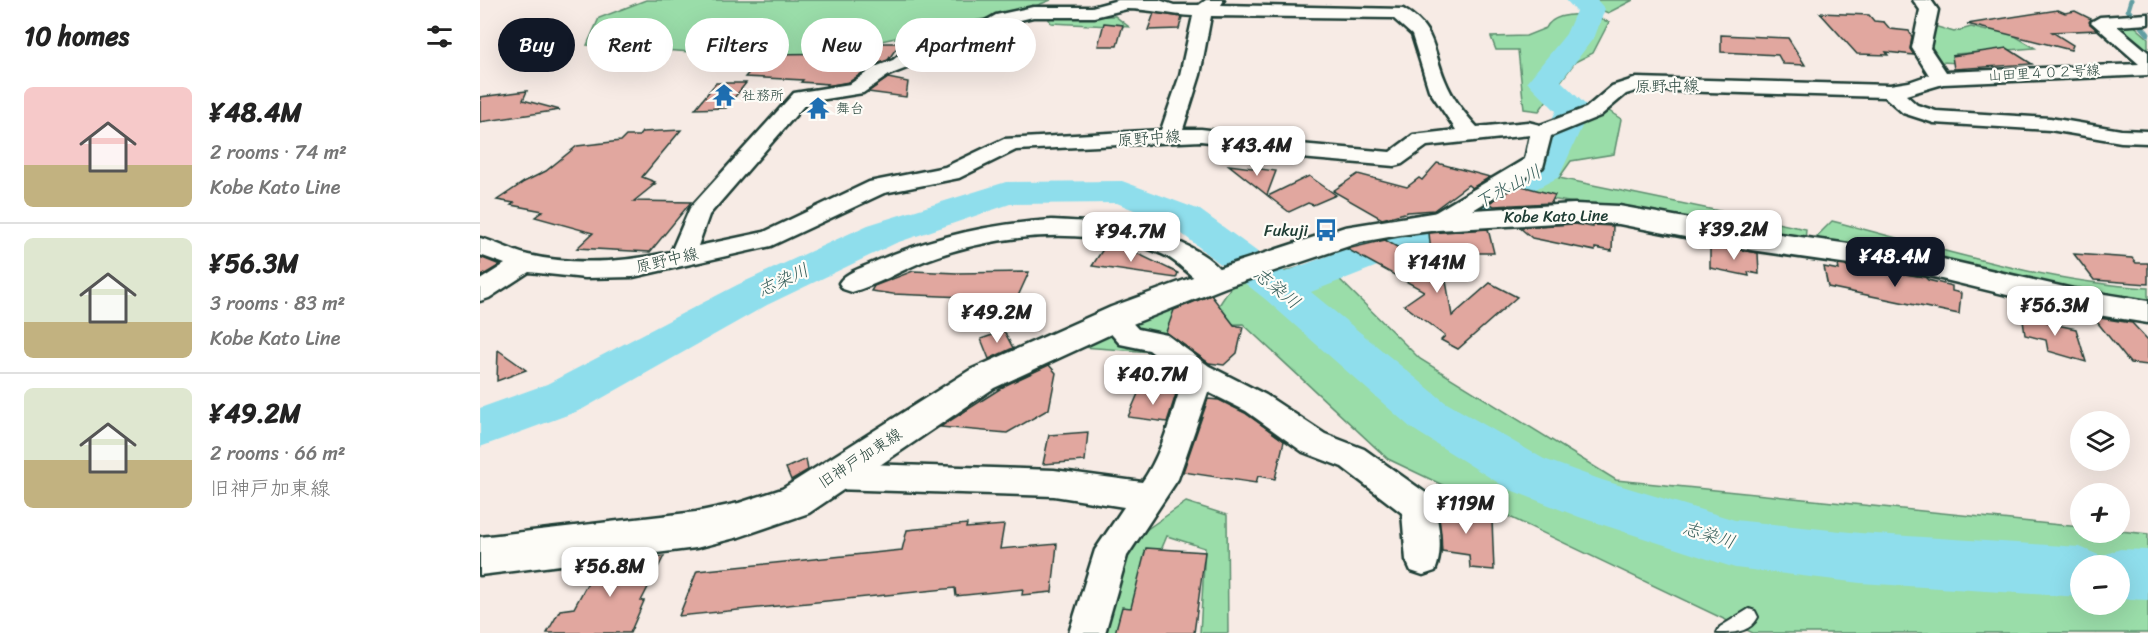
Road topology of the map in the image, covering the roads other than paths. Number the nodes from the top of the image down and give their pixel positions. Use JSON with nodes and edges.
{"nodes":[{"id":1,"x":1922,"y":0,"type":"edge"},
{"id":2,"x":1210,"y":5,"type":"edge"},
{"id":3,"x":1326,"y":6,"type":"edge"},
{"id":4,"x":2147,"y":20,"type":"edge"},
{"id":5,"x":2148,"y":61,"type":"edge"},
{"id":6,"x":2148,"y":69,"type":"edge"},
{"id":7,"x":1940,"y":78,"type":"junction"},
{"id":8,"x":1890,"y":91,"type":"junction"},
{"id":9,"x":1542,"y":132,"type":"junction"},
{"id":10,"x":1471,"y":133,"type":"junction"},
{"id":11,"x":1170,"y":136,"type":"junction"},
{"id":12,"x":2145,"y":137,"type":"edge"},
{"id":13,"x":1438,"y":221,"type":"junction"},
{"id":14,"x":480,"y":246,"type":"edge"},
{"id":15,"x":682,"y":257,"type":"junction"},
{"id":16,"x":525,"y":263,"type":"junction"},
{"id":17,"x":1215,"y":280,"type":"junction"},
{"id":18,"x":852,"y":283,"type":"dead end"},
{"id":19,"x":480,"y":292,"type":"edge"},
{"id":20,"x":2148,"y":312,"type":"edge"},
{"id":21,"x":1113,"y":320,"type":"junction"},
{"id":22,"x":1199,"y":374,"type":"junction"},
{"id":23,"x":833,"y":476,"type":"junction"},
{"id":24,"x":1150,"y":497,"type":"junction"},
{"id":25,"x":484,"y":559,"type":"edge"},
{"id":26,"x":1423,"y":560,"type":"dead end"},
{"id":27,"x":1749,"y":617,"type":"dead end"},
{"id":28,"x":1086,"y":633,"type":"edge"},
{"id":29,"x":1726,"y":633,"type":"edge"}],
"edges":[{"from":1,"to":7,"type":"street"},
{"from":2,"to":3,"type":"street"},
{"from":2,"to":11,"type":"street"},
{"from":2,"to":15,"type":"street"},
{"from":3,"to":10,"type":"street"},
{"from":4,"to":5,"type":"street"},
{"from":6,"to":7,"type":"street","name":"山田里４０２号線"},
{"from":7,"to":8,"type":"street","name":"山田里４０２号線"},
{"from":8,"to":9,"type":"street","name":"原野中線"},
{"from":8,"to":12,"type":"street"},
{"from":9,"to":10,"type":"street","name":"原野中線"},
{"from":9,"to":13,"type":"street"},
{"from":10,"to":11,"type":"street","name":"原野中線"},
{"from":11,"to":15,"type":"street","name":"原野中線"},
{"from":13,"to":17,"type":"street","name":"Kobe Kato Line"},
{"from":13,"to":20,"type":"street","name":"Kobe Kato Line"},
{"from":14,"to":16,"type":"street","name":"原野中線"},
{"from":15,"to":16,"type":"street","name":"原野中線"},
{"from":16,"to":19,"type":"street"},
{"from":17,"to":18,"type":"street"},
{"from":17,"to":21,"type":"street","name":"旧神戸加東線"},
{"from":21,"to":22,"type":"street"},
{"from":21,"to":23,"type":"street","name":"旧神戸加東線"},
{"from":22,"to":24,"type":"street"},
{"from":22,"to":26,"type":"street"},
{"from":23,"to":24,"type":"street"},
{"from":23,"to":25,"type":"street","name":"旧神戸加東線"},
{"from":24,"to":28,"type":"street"},
{"from":27,"to":29,"type":"lane"}]}
